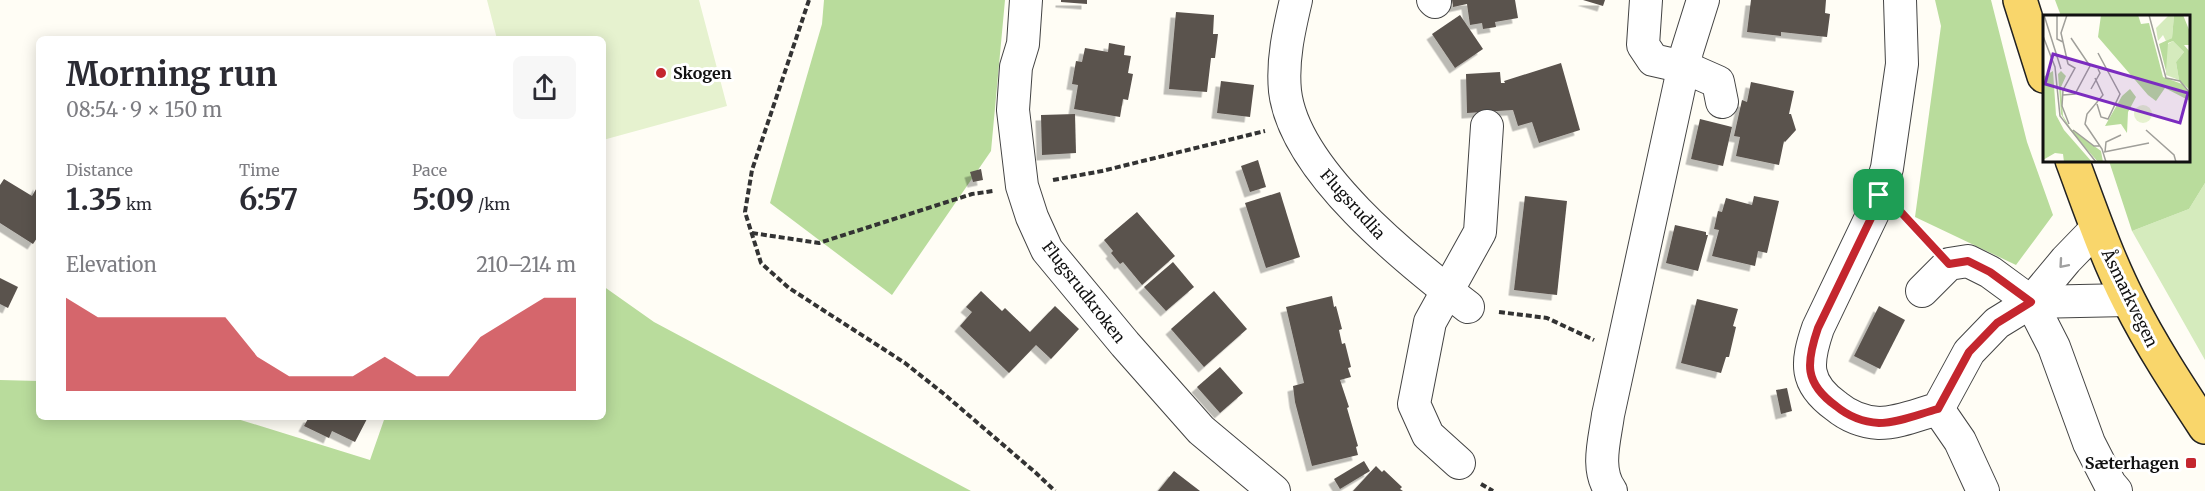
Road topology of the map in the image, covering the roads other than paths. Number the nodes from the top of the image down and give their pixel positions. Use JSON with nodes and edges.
{"nodes":[{"id":1,"x":1026,"y":0,"type":"edge"},
{"id":2,"x":1296,"y":0,"type":"edge"},
{"id":3,"x":1646,"y":0,"type":"edge"},
{"id":4,"x":1703,"y":0,"type":"edge"},
{"id":5,"x":1900,"y":0,"type":"edge"},
{"id":6,"x":2020,"y":0,"type":"edge"},
{"id":7,"x":1684,"y":67,"type":"junction"},
{"id":8,"x":2043,"y":73,"type":"edge"},
{"id":9,"x":1722,"y":102,"type":"dead end"},
{"id":10,"x":1487,"y":126,"type":"dead end"},
{"id":11,"x":2073,"y":162,"type":"edge"},
{"id":12,"x":2097,"y":228,"type":"junction"},
{"id":13,"x":1922,"y":291,"type":"dead end"},
{"id":14,"x":1458,"y":299,"type":"junction"},
{"id":15,"x":2128,"y":300,"type":"junction"},
{"id":16,"x":2031,"y":302,"type":"junction"},
{"id":17,"x":1938,"y":409,"type":"junction"},
{"id":18,"x":2205,"y":427,"type":"edge"},
{"id":19,"x":1459,"y":463,"type":"dead end"},
{"id":20,"x":1274,"y":491,"type":"edge"},
{"id":21,"x":1611,"y":491,"type":"edge"},
{"id":22,"x":1983,"y":491,"type":"edge"},
{"id":23,"x":2116,"y":491,"type":"edge"}],
"edges":[{"from":1,"to":20,"type":"street","name":"Flugsrudkroken"},
{"from":2,"to":14,"type":"street","name":"Flugsrudlia"},
{"from":3,"to":7,"type":"street"},
{"from":4,"to":7,"type":"street"},
{"from":5,"to":17,"type":"street"},
{"from":6,"to":8,"type":"main road"},
{"from":7,"to":9,"type":"street"},
{"from":7,"to":21,"type":"street"},
{"from":10,"to":14,"type":"street"},
{"from":11,"to":12,"type":"main road","name":"Åsmarkvegen"},
{"from":12,"to":15,"type":"main road","name":"Åsmarkvegen"},
{"from":12,"to":16,"type":"street","one_way":true},
{"from":13,"to":16,"type":"street"},
{"from":14,"to":19,"type":"street"},
{"from":15,"to":16,"type":"street"},
{"from":15,"to":18,"type":"main road","name":"Åsmarkvegen"},
{"from":16,"to":17,"type":"street"},
{"from":16,"to":23,"type":"street"},
{"from":17,"to":22,"type":"street"}]}
